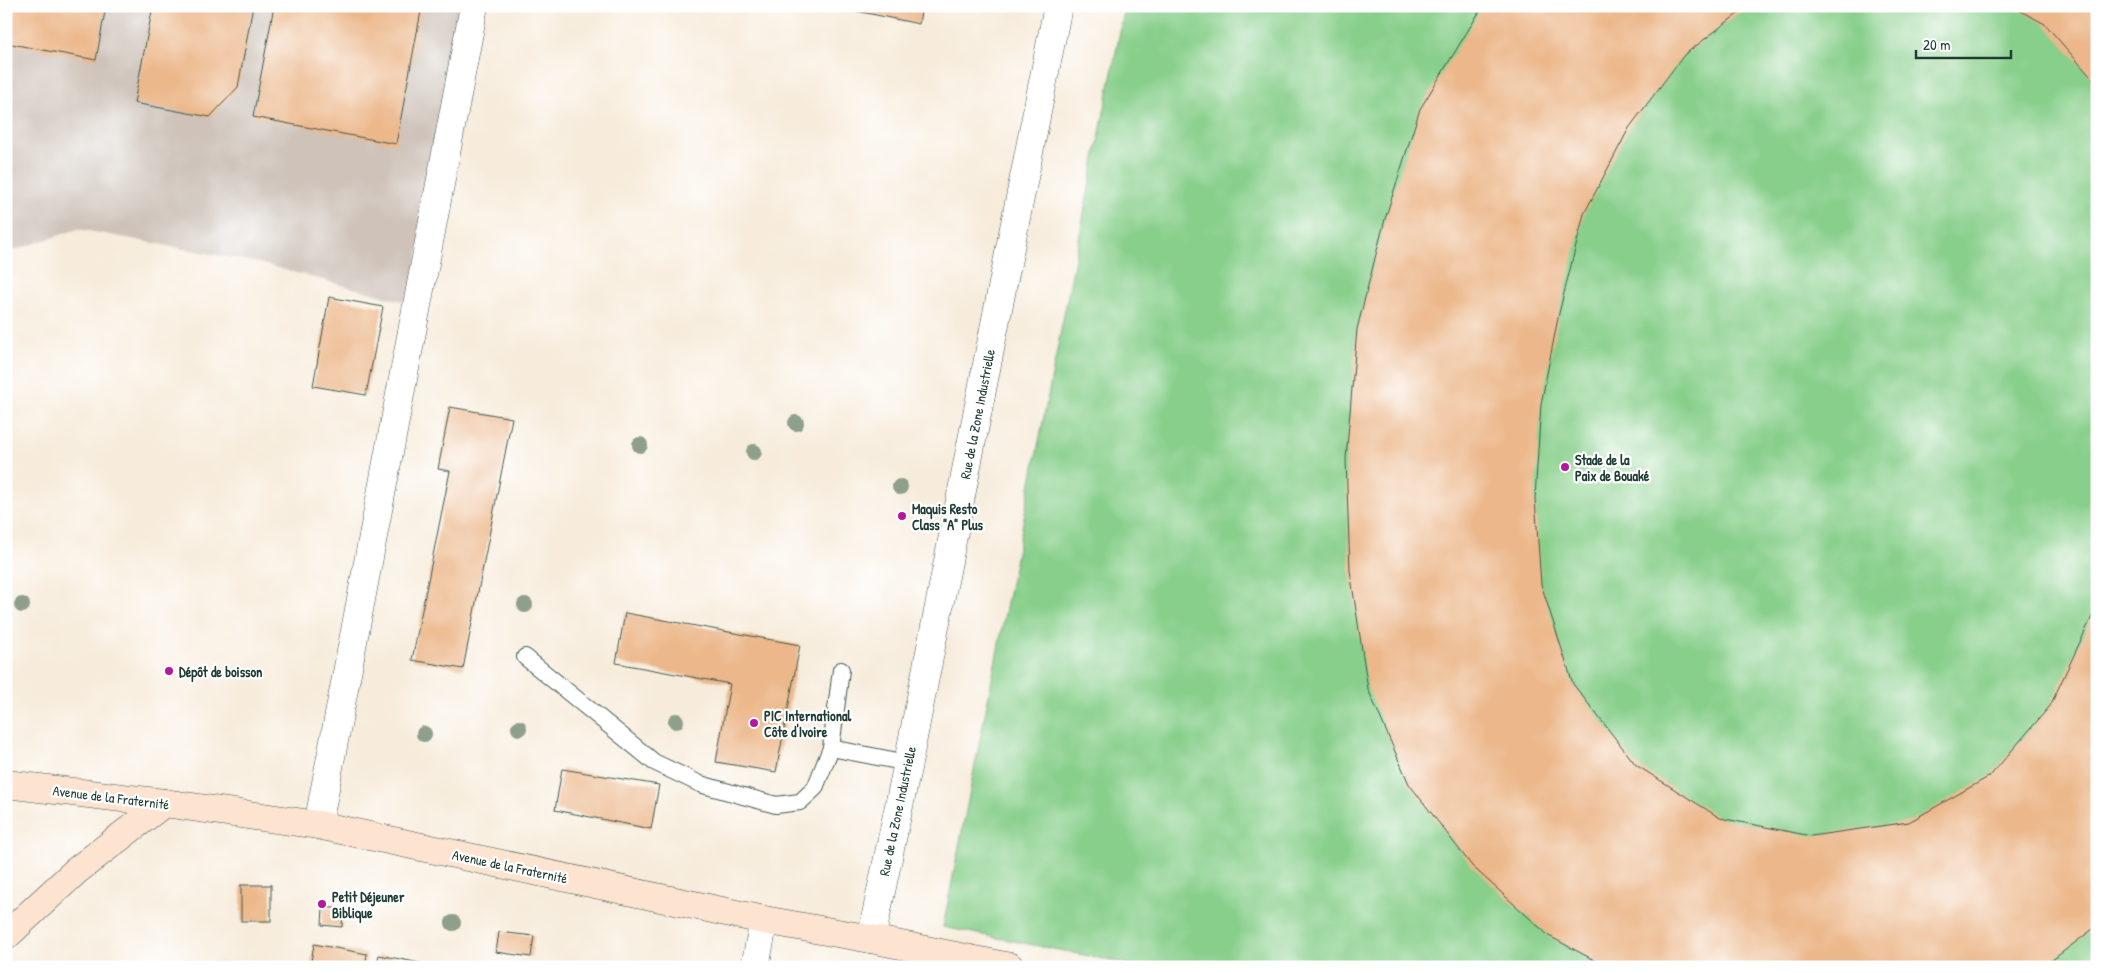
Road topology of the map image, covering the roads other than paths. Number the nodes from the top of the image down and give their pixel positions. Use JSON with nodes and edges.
{"nodes":[{"id":1,"x":474,"y":6,"type":"edge"},
{"id":2,"x":1058,"y":6,"type":"edge"},
{"id":3,"x":525,"y":657,"type":"dead end"},
{"id":4,"x":841,"y":670,"type":"dead end"},
{"id":5,"x":831,"y":748,"type":"junction"},
{"id":6,"x":908,"y":763,"type":"junction"},
{"id":7,"x":6,"y":784,"type":"edge"},
{"id":8,"x":164,"y":802,"type":"junction"},
{"id":9,"x":318,"y":824,"type":"junction"},
{"id":10,"x":764,"y":920,"type":"junction"},
{"id":11,"x":6,"y":936,"type":"edge"},
{"id":12,"x":870,"y":938,"type":"junction"},
{"id":13,"x":755,"y":967,"type":"edge"},
{"id":14,"x":1010,"y":967,"type":"edge"}],
"edges":[{"from":1,"to":9,"type":"street"},
{"from":2,"to":6,"type":"street","name":"Rue de la Zone Industrielle"},
{"from":3,"to":5,"type":"lane"},
{"from":4,"to":5,"type":"lane"},
{"from":5,"to":6,"type":"lane"},
{"from":6,"to":12,"type":"street","name":"Rue de la Zone Industrielle"},
{"from":7,"to":8,"type":"street","name":"Avenue de la Fraternité"},
{"from":8,"to":9,"type":"street","name":"Avenue de la Fraternité"},
{"from":8,"to":11,"type":"street"},
{"from":9,"to":10,"type":"street","name":"Avenue de la Fraternité"},
{"from":10,"to":12,"type":"street","name":"Avenue de la Fraternité"},
{"from":10,"to":13,"type":"street"},
{"from":12,"to":14,"type":"street","name":"Avenue de la Fraternité"}]}
